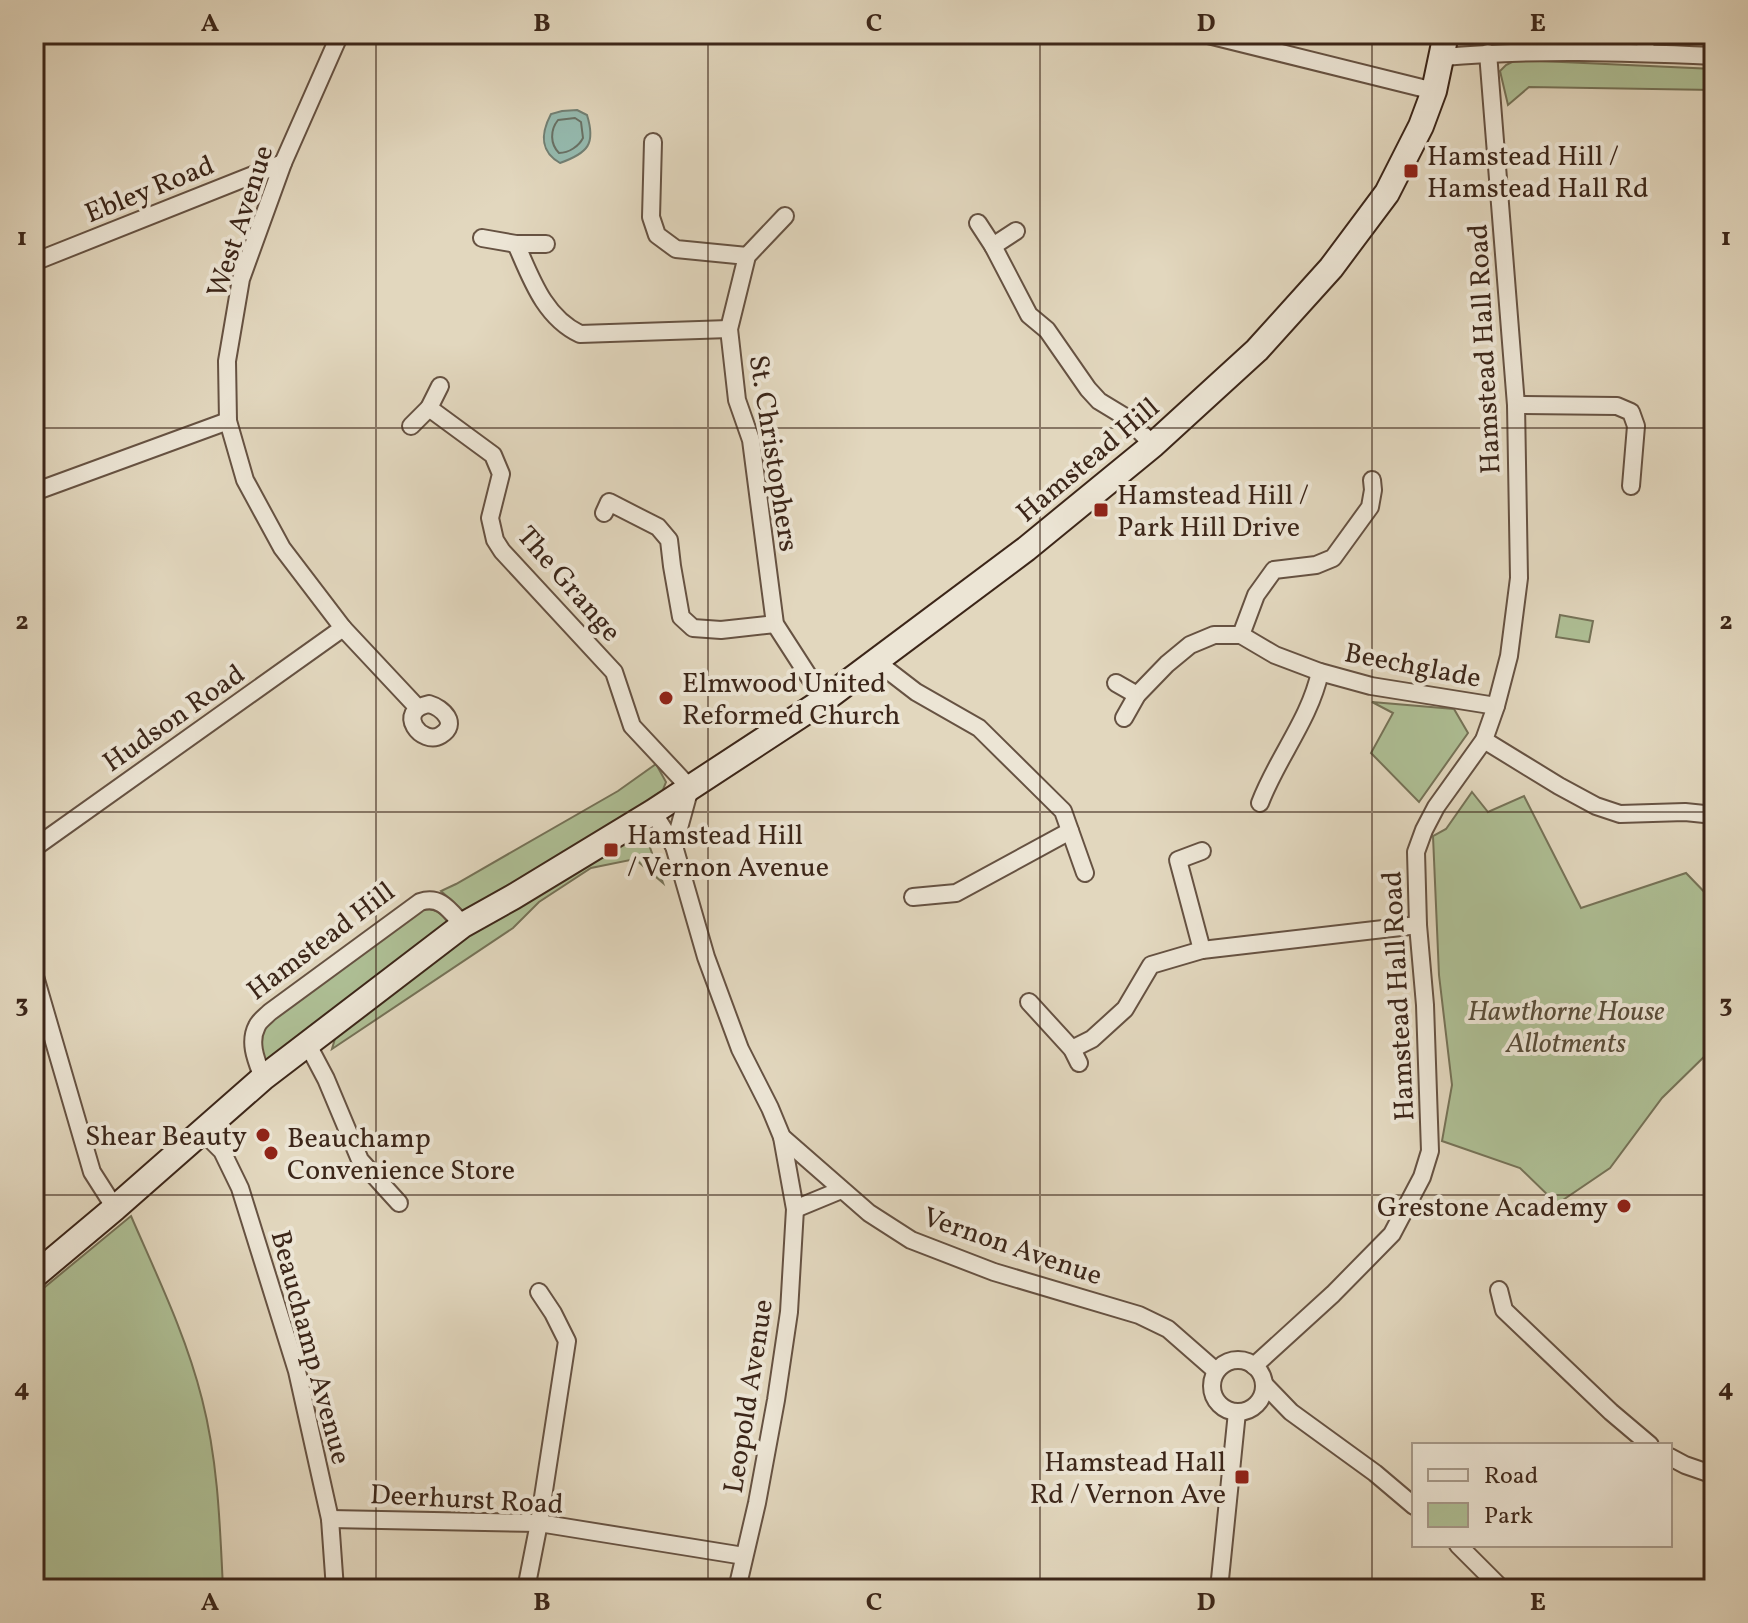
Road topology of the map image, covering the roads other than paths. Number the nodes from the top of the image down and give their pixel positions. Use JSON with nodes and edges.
{"nodes":[{"id":1,"x":340,"y":34,"type":"edge"},
{"id":2,"x":1204,"y":34,"type":"edge"},
{"id":3,"x":1646,"y":34,"type":"edge"},
{"id":4,"x":1444,"y":46,"type":"edge"},
{"id":5,"x":1488,"y":53,"type":"junction"},
{"id":6,"x":1645,"y":53,"type":"junction"},
{"id":7,"x":1714,"y":56,"type":"edge"},
{"id":8,"x":1434,"y":91,"type":"junction"},
{"id":9,"x":653,"y":142,"type":"dead end"},
{"id":10,"x":283,"y":163,"type":"junction"},
{"id":11,"x":785,"y":216,"type":"dead end"},
{"id":12,"x":978,"y":223,"type":"dead end"},
{"id":13,"x":1016,"y":231,"type":"dead end"},
{"id":14,"x":482,"y":238,"type":"dead end"},
{"id":15,"x":516,"y":244,"type":"junction"},
{"id":16,"x":546,"y":244,"type":"dead end"},
{"id":17,"x":993,"y":246,"type":"junction"},
{"id":18,"x":747,"y":256,"type":"junction"},
{"id":19,"x":34,"y":262,"type":"edge"},
{"id":20,"x":729,"y":329,"type":"junction"},
{"id":21,"x":440,"y":386,"type":"dead end"},
{"id":22,"x":1516,"y":405,"type":"junction"},
{"id":23,"x":429,"y":408,"type":"junction"},
{"id":24,"x":228,"y":421,"type":"junction"},
{"id":25,"x":411,"y":426,"type":"dead end"},
{"id":26,"x":1153,"y":445,"type":"junction"},
{"id":27,"x":1372,"y":480,"type":"dead end"},
{"id":28,"x":1631,"y":486,"type":"dead end"},
{"id":29,"x":34,"y":492,"type":"edge"},
{"id":30,"x":604,"y":513,"type":"dead end"},
{"id":31,"x":775,"y":624,"type":"junction"},
{"id":32,"x":343,"y":628,"type":"junction"},
{"id":33,"x":1241,"y":635,"type":"junction"},
{"id":34,"x":877,"y":662,"type":"junction"},
{"id":35,"x":1320,"y":672,"type":"junction"},
{"id":36,"x":1116,"y":683,"type":"dead end"},
{"id":37,"x":1137,"y":695,"type":"junction"},
{"id":38,"x":824,"y":700,"type":"junction"},
{"id":39,"x":1496,"y":706,"type":"junction"},
{"id":40,"x":417,"y":707,"type":"dead end"},
{"id":41,"x":1124,"y":718,"type":"dead end"},
{"id":42,"x":1484,"y":740,"type":"junction"},
{"id":43,"x":690,"y":788,"type":"junction"},
{"id":44,"x":1282,"y":796,"type":"dead end"},
{"id":45,"x":653,"y":812,"type":"junction"},
{"id":46,"x":1714,"y":815,"type":"edge"},
{"id":47,"x":1070,"y":831,"type":"junction"},
{"id":48,"x":674,"y":846,"type":"junction"},
{"id":49,"x":34,"y":848,"type":"edge"},
{"id":50,"x":1202,"y":851,"type":"dead end"},
{"id":51,"x":1085,"y":873,"type":"dead end"},
{"id":52,"x":913,"y":897,"type":"dead end"},
{"id":53,"x":463,"y":925,"type":"junction"},
{"id":54,"x":1418,"y":925,"type":"junction"},
{"id":55,"x":1202,"y":950,"type":"junction"},
{"id":56,"x":34,"y":973,"type":"edge"},
{"id":57,"x":1029,"y":1002,"type":"dead end"},
{"id":58,"x":308,"y":1045,"type":"junction"},
{"id":59,"x":263,"y":1078,"type":"junction"},
{"id":60,"x":202,"y":1131,"type":"junction"},
{"id":61,"x":782,"y":1137,"type":"junction"},
{"id":62,"x":841,"y":1190,"type":"junction"},
{"id":63,"x":399,"y":1203,"type":"dead end"},
{"id":64,"x":115,"y":1208,"type":"junction"},
{"id":65,"x":795,"y":1209,"type":"junction"},
{"id":66,"x":34,"y":1276,"type":"edge"},
{"id":67,"x":1499,"y":1290,"type":"dead end"},
{"id":68,"x":539,"y":1292,"type":"dead end"},
{"id":69,"x":1254,"y":1366,"type":"junction"},
{"id":70,"x":1216,"y":1371,"type":"junction"},
{"id":71,"x":1264,"y":1384,"type":"junction"},
{"id":72,"x":1236,"y":1409,"type":"junction"},
{"id":73,"x":1291,"y":1412,"type":"junction"},
{"id":74,"x":1648,"y":1443,"type":"edge"},
{"id":75,"x":1672,"y":1458,"type":"edge"},
{"id":76,"x":1714,"y":1475,"type":"edge"},
{"id":77,"x":1412,"y":1504,"type":"edge"},
{"id":78,"x":330,"y":1519,"type":"junction"},
{"id":79,"x":539,"y":1523,"type":"junction"},
{"id":80,"x":1460,"y":1547,"type":"edge"},
{"id":81,"x":744,"y":1556,"type":"junction"},
{"id":82,"x":335,"y":1589,"type":"edge"},
{"id":83,"x":526,"y":1589,"type":"edge"},
{"id":84,"x":737,"y":1589,"type":"edge"},
{"id":85,"x":1219,"y":1589,"type":"edge"},
{"id":86,"x":1502,"y":1589,"type":"edge"}],
"edges":[{"from":1,"to":10,"type":"street","name":"West Avenue"},
{"from":2,"to":8,"type":"street"},
{"from":3,"to":6,"type":"street"},
{"from":4,"to":5,"type":"street"},
{"from":4,"to":8,"type":"main road","name":"Hamstead Hill"},
{"from":5,"to":6,"type":"street"},
{"from":5,"to":22,"type":"street","name":"Hamstead Hall Road"},
{"from":6,"to":7,"type":"street"},
{"from":8,"to":26,"type":"main road","name":"Hamstead Hill"},
{"from":9,"to":18,"type":"street"},
{"from":10,"to":19,"type":"street","name":"Ebley Road"},
{"from":10,"to":24,"type":"street","name":"West Avenue"},
{"from":11,"to":18,"type":"street","name":"St. Christophers"},
{"from":12,"to":17,"type":"street"},
{"from":13,"to":17,"type":"street"},
{"from":14,"to":15,"type":"street"},
{"from":15,"to":16,"type":"street"},
{"from":15,"to":20,"type":"street"},
{"from":17,"to":26,"type":"street"},
{"from":18,"to":20,"type":"street","name":"St. Christophers"},
{"from":20,"to":31,"type":"street","name":"St. Christophers"},
{"from":21,"to":23,"type":"street"},
{"from":22,"to":28,"type":"street"},
{"from":22,"to":39,"type":"street","name":"Hamstead Hall Road"},
{"from":23,"to":25,"type":"street"},
{"from":23,"to":43,"type":"street","name":"The Grange"},
{"from":24,"to":29,"type":"street"},
{"from":24,"to":32,"type":"street","name":"West Avenue"},
{"from":26,"to":34,"type":"main road","name":"Hamstead Hill"},
{"from":27,"to":33,"type":"street"},
{"from":30,"to":31,"type":"street"},
{"from":31,"to":38,"type":"street","name":"St. Christophers"},
{"from":32,"to":40,"type":"street","name":"West Avenue"},
{"from":32,"to":49,"type":"street","name":"Hudson Road"},
{"from":33,"to":35,"type":"street","name":"Beechglade"},
{"from":33,"to":37,"type":"street"},
{"from":34,"to":38,"type":"main road","name":"Hamstead Hill"},
{"from":34,"to":47,"type":"street"},
{"from":35,"to":39,"type":"street","name":"Beechglade"},
{"from":35,"to":44,"type":"street","name":"Beechglade"},
{"from":36,"to":37,"type":"street"},
{"from":37,"to":41,"type":"street"},
{"from":38,"to":43,"type":"main road","name":"Hamstead Hill"},
{"from":39,"to":42,"type":"street","name":"Hamstead Hall Road"},
{"from":42,"to":46,"type":"street"},
{"from":42,"to":54,"type":"street","name":"Hamstead Hall Road"},
{"from":43,"to":45,"type":"main road","name":"Hamstead Hill"},
{"from":43,"to":48,"type":"street"},
{"from":45,"to":48,"type":"street","name":"Vernon Avenue"},
{"from":45,"to":53,"type":"main road","name":"Hamstead Hill"},
{"from":47,"to":51,"type":"street"},
{"from":47,"to":52,"type":"street"},
{"from":48,"to":61,"type":"street","name":"Vernon Avenue"},
{"from":50,"to":55,"type":"street"},
{"from":53,"to":58,"type":"main road","name":"Hamstead Hill"},
{"from":53,"to":59,"type":"street","name":"Hamstead Hill"},
{"from":54,"to":55,"type":"street"},
{"from":54,"to":69,"type":"street","name":"Hamstead Hall Road"},
{"from":55,"to":57,"type":"street"},
{"from":56,"to":64,"type":"street"},
{"from":58,"to":59,"type":"main road","name":"Hamstead Hill"},
{"from":58,"to":63,"type":"street"},
{"from":59,"to":60,"type":"main road","name":"Hamstead Hill"},
{"from":60,"to":64,"type":"main road","name":"Hamstead Hill"},
{"from":60,"to":78,"type":"street","name":"Beauchamp Avenue"},
{"from":61,"to":62,"type":"street","name":"Vernon Avenue"},
{"from":61,"to":65,"type":"street","name":"Leopold Avenue"},
{"from":62,"to":65,"type":"street"},
{"from":62,"to":70,"type":"street","name":"Vernon Avenue"},
{"from":64,"to":66,"type":"main road","name":"Hamstead Hill"},
{"from":65,"to":81,"type":"street","name":"Leopold Avenue"},
{"from":67,"to":74,"type":"street"},
{"from":68,"to":79,"type":"street"},
{"from":69,"to":70,"type":"street"},
{"from":69,"to":71,"type":"street"},
{"from":70,"to":72,"type":"street"},
{"from":71,"to":72,"type":"street"},
{"from":71,"to":73,"type":"street"},
{"from":72,"to":73,"type":"street"},
{"from":72,"to":85,"type":"street"},
{"from":73,"to":77,"type":"street"},
{"from":75,"to":76,"type":"street"},
{"from":78,"to":79,"type":"street","name":"Deerhurst Road"},
{"from":78,"to":82,"type":"street","name":"Beauchamp Avenue"},
{"from":79,"to":81,"type":"street","name":"Deerhurst Road"},
{"from":79,"to":83,"type":"street"},
{"from":80,"to":86,"type":"street"},
{"from":81,"to":84,"type":"street","name":"Leopold Avenue"}]}
